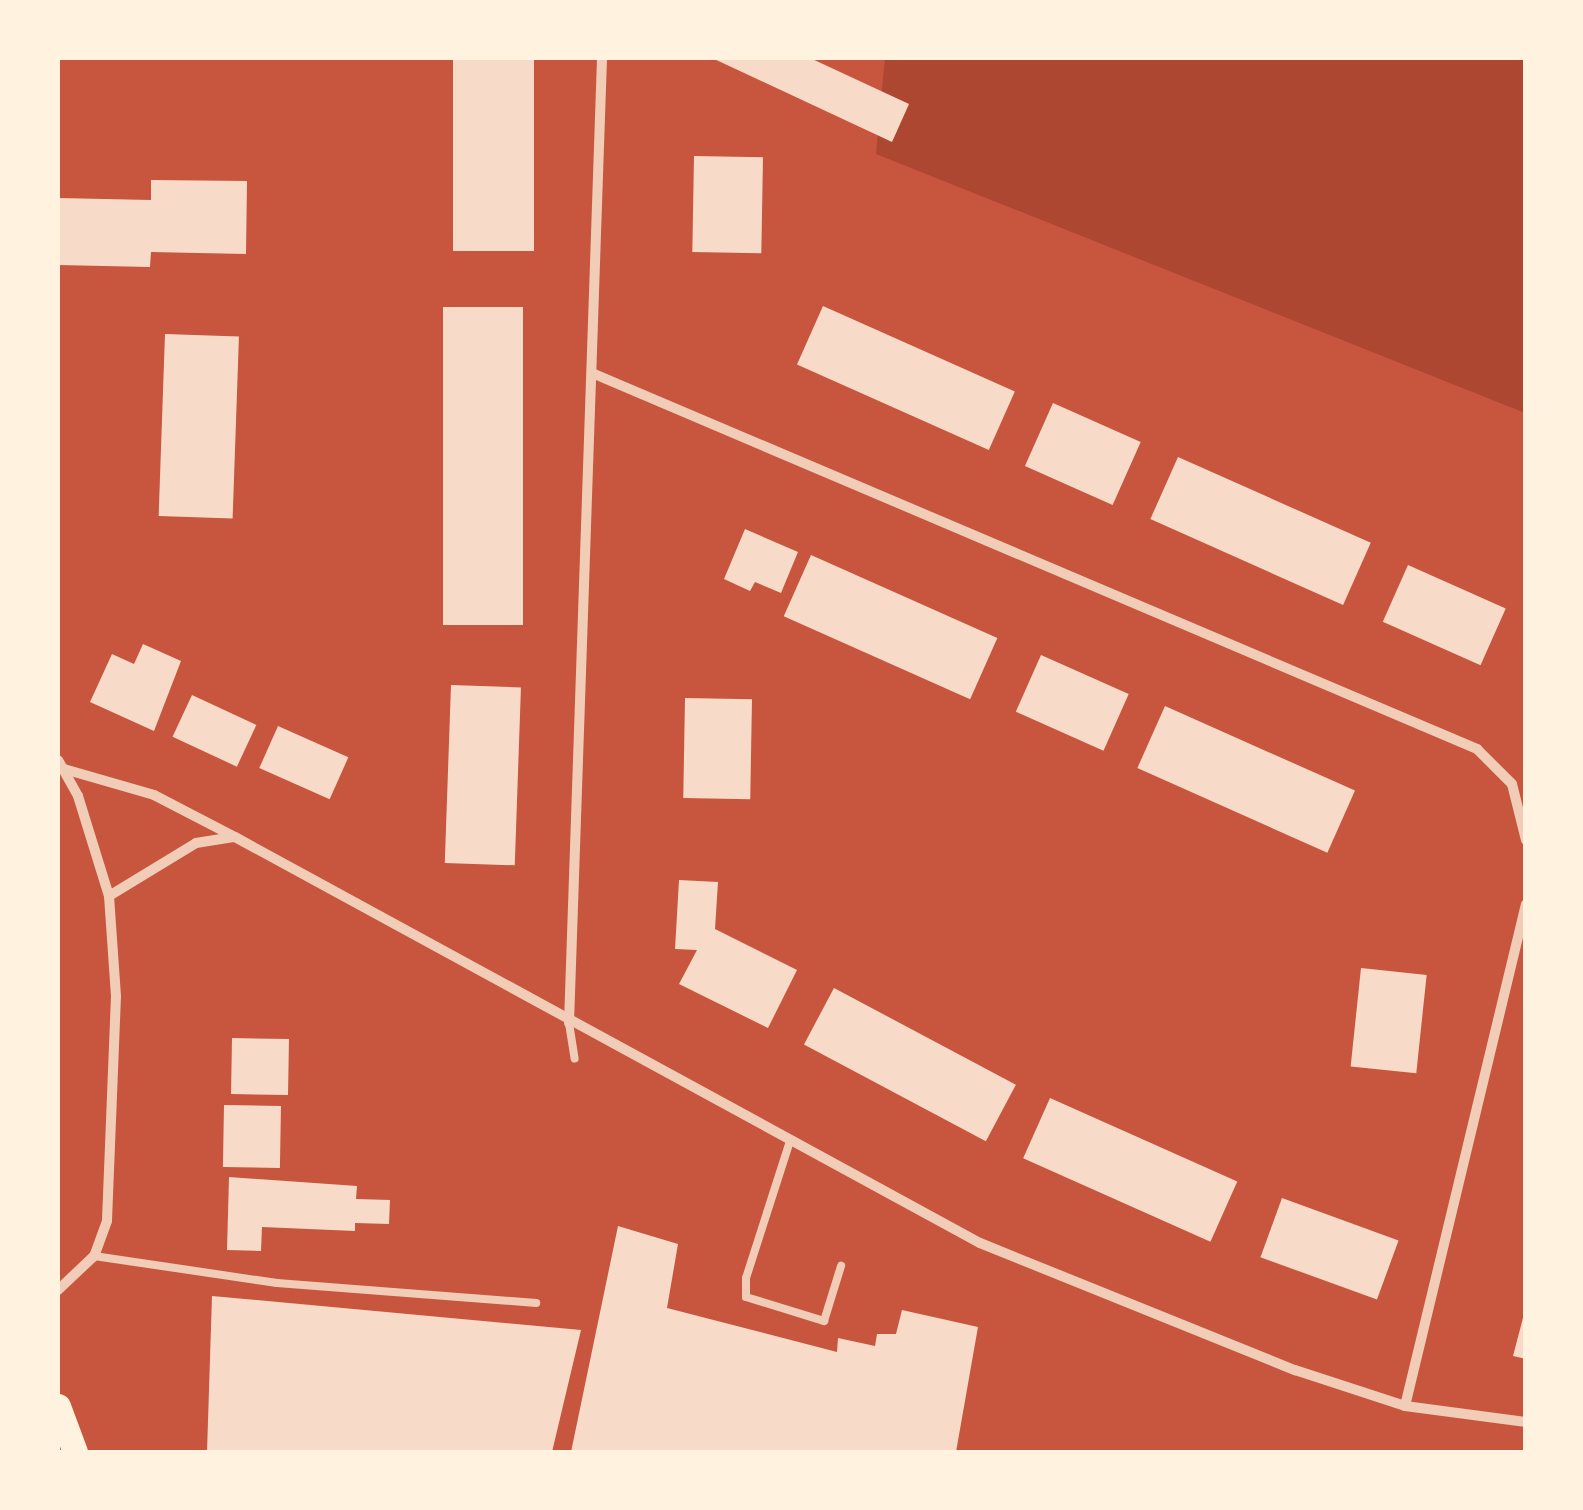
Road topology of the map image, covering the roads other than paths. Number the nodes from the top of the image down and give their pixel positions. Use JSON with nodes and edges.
{"nodes":[{"id":1,"x":602,"y":58,"type":"edge"},
{"id":2,"x":592,"y":373,"type":"junction"},
{"id":3,"x":61,"y":764,"type":"edge"},
{"id":4,"x":235,"y":837,"type":"junction"},
{"id":5,"x":1526,"y":840,"type":"edge"},
{"id":6,"x":109,"y":896,"type":"junction"},
{"id":7,"x":1526,"y":904,"type":"edge"},
{"id":8,"x":569,"y":1023,"type":"junction"},
{"id":9,"x":575,"y":1059,"type":"dead end"},
{"id":10,"x":790,"y":1141,"type":"junction"},
{"id":11,"x":94,"y":1256,"type":"junction"},
{"id":12,"x":840,"y":1266,"type":"dead end"},
{"id":13,"x":58,"y":1290,"type":"edge"},
{"id":14,"x":536,"y":1303,"type":"dead end"},
{"id":15,"x":58,"y":1406,"type":"edge"},
{"id":16,"x":1404,"y":1406,"type":"junction"},
{"id":17,"x":1526,"y":1422,"type":"edge"},
{"id":18,"x":75,"y":1452,"type":"edge"}],
"edges":[{"from":1,"to":2,"type":"street"},
{"from":2,"to":5,"type":"street"},
{"from":2,"to":8,"type":"street"},
{"from":3,"to":4,"type":"street"},
{"from":3,"to":6,"type":"street"},
{"from":4,"to":6,"type":"street"},
{"from":4,"to":8,"type":"street"},
{"from":6,"to":11,"type":"street"},
{"from":7,"to":16,"type":"street"},
{"from":8,"to":9,"type":"lane"},
{"from":8,"to":10,"type":"street"},
{"from":10,"to":12,"type":"lane"},
{"from":10,"to":16,"type":"street"},
{"from":11,"to":13,"type":"street"},
{"from":11,"to":14,"type":"lane"},
{"from":15,"to":18,"type":"main road"},
{"from":16,"to":17,"type":"street"}]}
